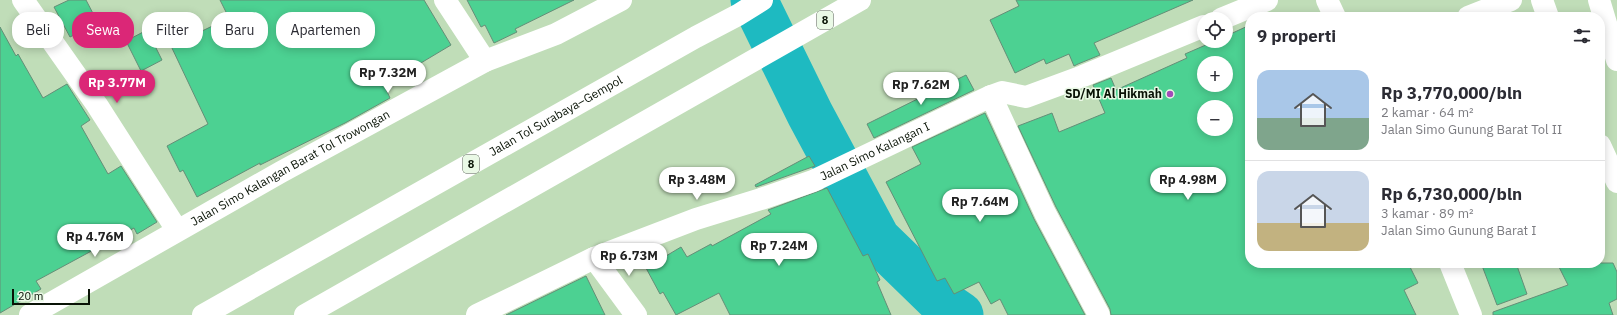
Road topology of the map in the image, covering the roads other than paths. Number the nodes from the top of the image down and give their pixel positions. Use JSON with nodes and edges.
{"nodes":[{"id":1,"x":23,"y":0,"type":"edge"},
{"id":2,"x":445,"y":0,"type":"edge"},
{"id":3,"x":621,"y":0,"type":"edge"},
{"id":4,"x":762,"y":0,"type":"edge"},
{"id":5,"x":860,"y":0,"type":"edge"},
{"id":6,"x":1267,"y":0,"type":"edge"},
{"id":7,"x":1327,"y":0,"type":"edge"},
{"id":8,"x":1511,"y":0,"type":"edge"},
{"id":9,"x":1542,"y":0,"type":"edge"},
{"id":10,"x":1599,"y":0,"type":"edge"},
{"id":11,"x":1333,"y":12,"type":"edge"},
{"id":12,"x":1481,"y":12,"type":"edge"},
{"id":13,"x":1546,"y":12,"type":"edge"},
{"id":14,"x":1603,"y":12,"type":"edge"},
{"id":15,"x":1233,"y":14,"type":"edge"},
{"id":16,"x":1605,"y":20,"type":"edge"},
{"id":17,"x":1197,"y":29,"type":"edge"},
{"id":18,"x":1617,"y":60,"type":"edge"},
{"id":19,"x":484,"y":61,"type":"junction"},
{"id":20,"x":991,"y":96,"type":"junction"},
{"id":21,"x":1605,"y":156,"type":"edge"},
{"id":22,"x":1617,"y":182,"type":"edge"},
{"id":23,"x":178,"y":230,"type":"junction"},
{"id":24,"x":594,"y":258,"type":"junction"},
{"id":25,"x":1452,"y":268,"type":"edge"},
{"id":26,"x":30,"y":315,"type":"edge"},
{"id":27,"x":203,"y":315,"type":"edge"},
{"id":28,"x":305,"y":315,"type":"edge"},
{"id":29,"x":477,"y":315,"type":"edge"},
{"id":30,"x":636,"y":315,"type":"edge"},
{"id":31,"x":1099,"y":315,"type":"edge"},
{"id":32,"x":1471,"y":315,"type":"edge"}],
"edges":[{"from":1,"to":23,"type":"main road"},
{"from":2,"to":19,"type":"main road"},
{"from":3,"to":19,"type":"main road","name":"Jalan Simo Kalangan Barat Tol Trowongan"},
{"from":4,"to":27,"type":"main road","name":"Jalan Tol Surabaya–Gempol","number":"8"},
{"from":5,"to":28,"type":"main road","number":"8"},
{"from":6,"to":15,"type":"main road"},
{"from":7,"to":11,"type":"main road"},
{"from":8,"to":12,"type":"main road"},
{"from":9,"to":13,"type":"main road"},
{"from":10,"to":14,"type":"main road"},
{"from":16,"to":18,"type":"main road"},
{"from":17,"to":20,"type":"main road","name":"Jalan Simo Kalangan I"},
{"from":19,"to":23,"type":"main road","name":"Jalan Simo Kalangan Barat Tol Trowongan"},
{"from":20,"to":24,"type":"main road","name":"Jalan Simo Kalangan I"},
{"from":20,"to":31,"type":"main road"},
{"from":21,"to":22,"type":"main road"},
{"from":23,"to":26,"type":"main road","name":"Jalan Simo Kalangan Barat Tol Trowongan"},
{"from":24,"to":29,"type":"main road","name":"Jalan Simo Kalangan I"},
{"from":24,"to":30,"type":"main road"},
{"from":25,"to":32,"type":"main road"}]}
